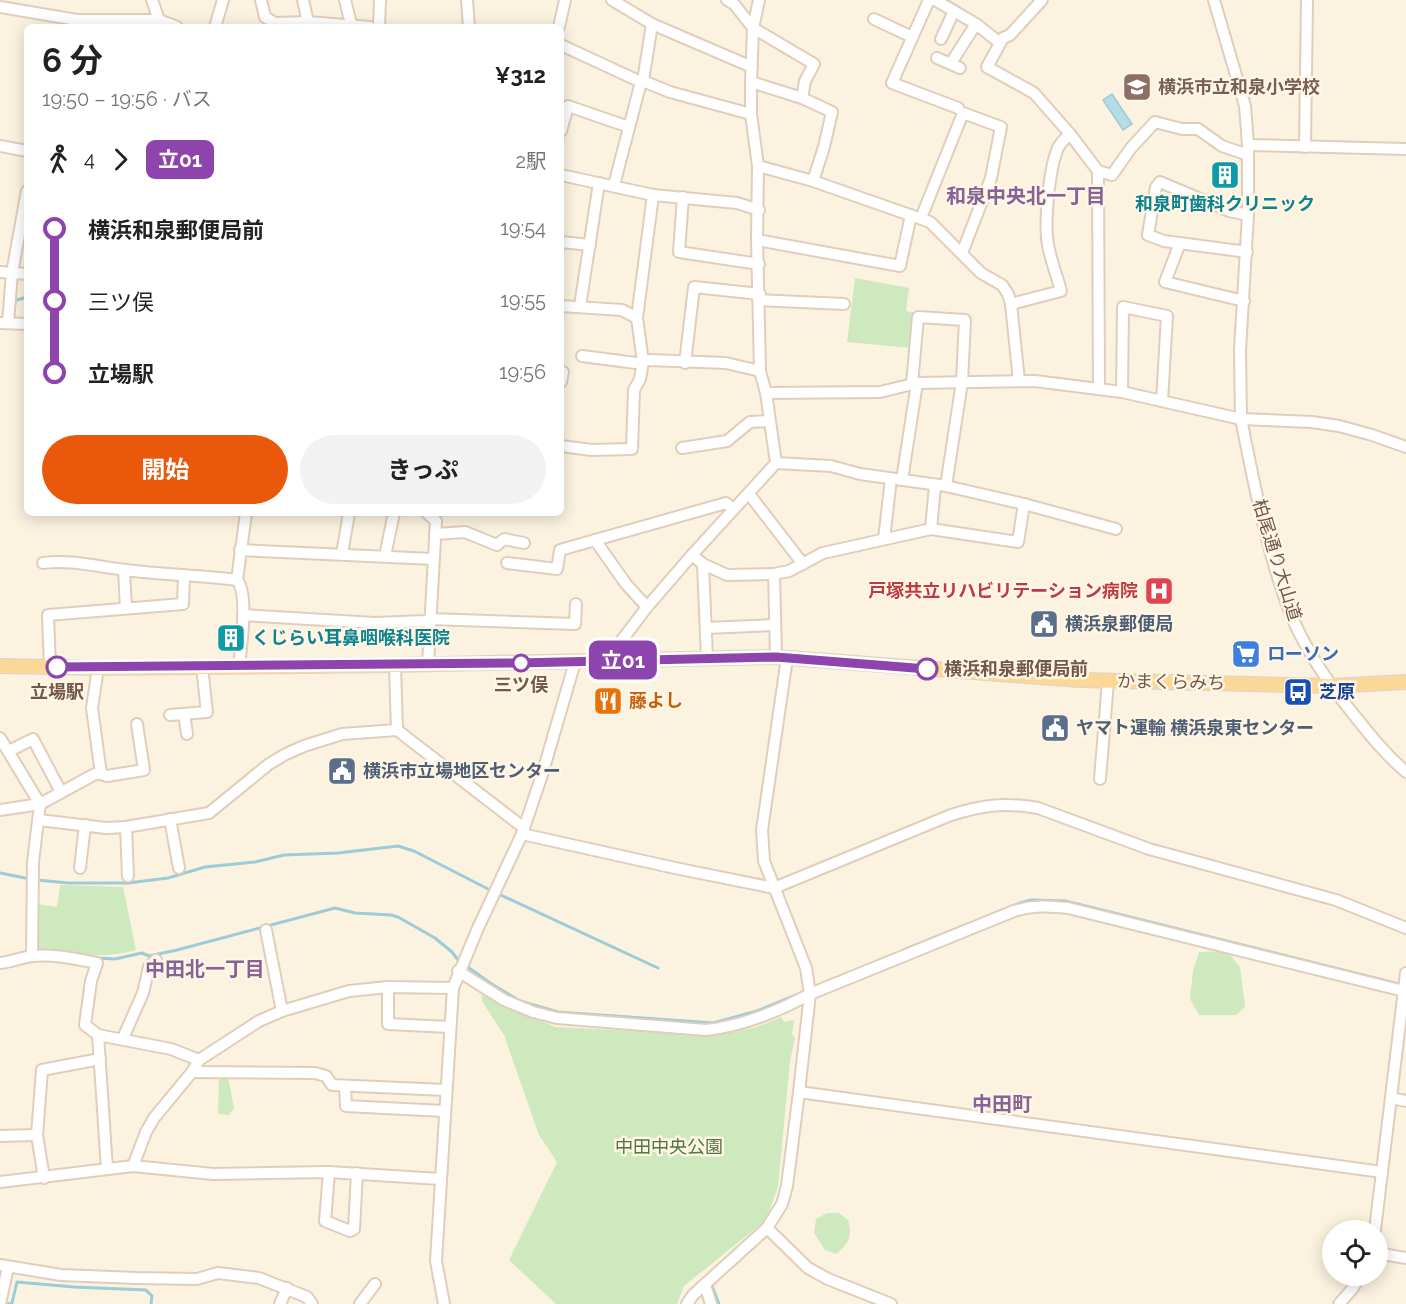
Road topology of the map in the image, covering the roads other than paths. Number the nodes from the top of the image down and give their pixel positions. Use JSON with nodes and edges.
{"nodes":[{"id":1,"x":152,"y":0,"type":"edge"},
{"id":2,"x":223,"y":0,"type":"edge"},
{"id":3,"x":261,"y":0,"type":"edge"},
{"id":4,"x":303,"y":0,"type":"edge"},
{"id":5,"x":345,"y":0,"type":"edge"},
{"id":6,"x":380,"y":0,"type":"edge"},
{"id":7,"x":467,"y":0,"type":"edge"},
{"id":8,"x":565,"y":0,"type":"edge"},
{"id":9,"x":612,"y":0,"type":"edge"},
{"id":10,"x":727,"y":0,"type":"edge"},
{"id":11,"x":759,"y":0,"type":"edge"},
{"id":12,"x":935,"y":0,"type":"edge"},
{"id":13,"x":1042,"y":0,"type":"edge"},
{"id":14,"x":1214,"y":0,"type":"edge"},
{"id":15,"x":1307,"y":0,"type":"edge"},
{"id":16,"x":0,"y":7,"type":"edge"},
{"id":17,"x":954,"y":11,"type":"junction"},
{"id":18,"x":874,"y":19,"type":"dead end"},
{"id":19,"x":159,"y":20,"type":"junction"},
{"id":20,"x":308,"y":22,"type":"junction"},
{"id":21,"x":169,"y":24,"type":"edge"},
{"id":22,"x":216,"y":24,"type":"edge"},
{"id":23,"x":351,"y":24,"type":"joint"},
{"id":24,"x":379,"y":24,"type":"edge"},
{"id":25,"x":469,"y":24,"type":"edge"},
{"id":26,"x":560,"y":24,"type":"edge"},
{"id":27,"x":652,"y":24,"type":"junction"},
{"id":28,"x":976,"y":24,"type":"junction"},
{"id":29,"x":753,"y":28,"type":"junction"},
{"id":30,"x":912,"y":37,"type":"junction"},
{"id":31,"x":941,"y":39,"type":"dead end"},
{"id":32,"x":1000,"y":44,"type":"junction"},
{"id":33,"x":564,"y":46,"type":"edge"},
{"id":34,"x":937,"y":58,"type":"dead end"},
{"id":35,"x":752,"y":67,"type":"junction"},
{"id":36,"x":642,"y":82,"type":"junction"},
{"id":37,"x":751,"y":82,"type":"junction"},
{"id":38,"x":802,"y":98,"type":"junction"},
{"id":39,"x":958,"y":108,"type":"dead end"},
{"id":40,"x":751,"y":114,"type":"junction"},
{"id":41,"x":564,"y":120,"type":"edge"},
{"id":42,"x":629,"y":127,"type":"junction"},
{"id":43,"x":1070,"y":134,"type":"junction"},
{"id":44,"x":0,"y":146,"type":"edge"},
{"id":45,"x":1305,"y":147,"type":"junction"},
{"id":46,"x":1406,"y":149,"type":"edge"},
{"id":47,"x":24,"y":150,"type":"edge"},
{"id":48,"x":1248,"y":150,"type":"junction"},
{"id":49,"x":758,"y":166,"type":"junction"},
{"id":50,"x":1098,"y":171,"type":"junction"},
{"id":51,"x":564,"y":176,"type":"edge"},
{"id":52,"x":813,"y":181,"type":"junction"},
{"id":53,"x":599,"y":183,"type":"junction"},
{"id":54,"x":614,"y":185,"type":"junction"},
{"id":55,"x":653,"y":195,"type":"junction"},
{"id":56,"x":683,"y":197,"type":"junction"},
{"id":57,"x":24,"y":207,"type":"edge"},
{"id":58,"x":759,"y":210,"type":"junction"},
{"id":59,"x":1248,"y":215,"type":"junction"},
{"id":60,"x":916,"y":217,"type":"junction"},
{"id":61,"x":757,"y":240,"type":"junction"},
{"id":62,"x":564,"y":242,"type":"edge"},
{"id":63,"x":1180,"y":243,"type":"junction"},
{"id":64,"x":590,"y":245,"type":"junction"},
{"id":65,"x":1247,"y":252,"type":"junction"},
{"id":66,"x":962,"y":253,"type":"junction"},
{"id":67,"x":759,"y":264,"type":"junction"},
{"id":68,"x":0,"y":272,"type":"edge"},
{"id":69,"x":12,"y":273,"type":"junction"},
{"id":70,"x":24,"y":274,"type":"edge"},
{"id":71,"x":759,"y":297,"type":"junction"},
{"id":72,"x":1244,"y":301,"type":"junction"},
{"id":73,"x":844,"y":304,"type":"dead end"},
{"id":74,"x":1011,"y":304,"type":"junction"},
{"id":75,"x":564,"y":306,"type":"edge"},
{"id":76,"x":580,"y":306,"type":"junction"},
{"id":77,"x":637,"y":318,"type":"junction"},
{"id":78,"x":4,"y":323,"type":"edge"},
{"id":79,"x":24,"y":324,"type":"edge"},
{"id":80,"x":582,"y":356,"type":"dead end"},
{"id":81,"x":643,"y":362,"type":"junction"},
{"id":82,"x":685,"y":363,"type":"junction"},
{"id":83,"x":760,"y":371,"type":"junction"},
{"id":84,"x":1019,"y":381,"type":"junction"},
{"id":85,"x":962,"y":382,"type":"junction"},
{"id":86,"x":914,"y":383,"type":"junction"},
{"id":87,"x":1099,"y":389,"type":"junction"},
{"id":88,"x":1122,"y":392,"type":"junction"},
{"id":89,"x":766,"y":393,"type":"junction"},
{"id":90,"x":1162,"y":401,"type":"junction"},
{"id":91,"x":1241,"y":419,"type":"junction"},
{"id":92,"x":769,"y":421,"type":"junction"},
{"id":93,"x":564,"y":446,"type":"edge"},
{"id":94,"x":1406,"y":447,"type":"edge"},
{"id":95,"x":682,"y":448,"type":"dead end"},
{"id":96,"x":776,"y":463,"type":"junction"},
{"id":97,"x":896,"y":480,"type":"junction"},
{"id":98,"x":941,"y":486,"type":"junction"},
{"id":99,"x":749,"y":494,"type":"junction"},
{"id":100,"x":1023,"y":504,"type":"junction"},
{"id":101,"x":733,"y":509,"type":"junction"},
{"id":102,"x":246,"y":516,"type":"edge"},
{"id":103,"x":348,"y":516,"type":"edge"},
{"id":104,"x":393,"y":516,"type":"edge"},
{"id":105,"x":430,"y":516,"type":"edge"},
{"id":106,"x":931,"y":529,"type":"junction"},
{"id":107,"x":1116,"y":529,"type":"dead end"},
{"id":108,"x":435,"y":534,"type":"junction"},
{"id":109,"x":885,"y":539,"type":"junction"},
{"id":110,"x":595,"y":540,"type":"junction"},
{"id":111,"x":524,"y":543,"type":"dead end"},
{"id":112,"x":240,"y":550,"type":"junction"},
{"id":113,"x":342,"y":554,"type":"junction"},
{"id":114,"x":692,"y":555,"type":"junction"},
{"id":115,"x":385,"y":556,"type":"junction"},
{"id":116,"x":433,"y":559,"type":"junction"},
{"id":117,"x":43,"y":562,"type":"dead end"},
{"id":118,"x":507,"y":563,"type":"dead end"},
{"id":119,"x":703,"y":564,"type":"junction"},
{"id":120,"x":803,"y":564,"type":"junction"},
{"id":121,"x":124,"y":570,"type":"junction"},
{"id":122,"x":774,"y":574,"type":"junction"},
{"id":123,"x":184,"y":575,"type":"junction"},
{"id":124,"x":237,"y":580,"type":"junction"},
{"id":125,"x":576,"y":604,"type":"dead end"},
{"id":126,"x":647,"y":607,"type":"junction"},
{"id":127,"x":126,"y":608,"type":"junction"},
{"id":128,"x":243,"y":615,"type":"junction"},
{"id":129,"x":430,"y":619,"type":"junction"},
{"id":130,"x":774,"y":625,"type":"junction"},
{"id":131,"x":706,"y":628,"type":"junction"},
{"id":132,"x":781,"y":658,"type":"junction"},
{"id":133,"x":707,"y":659,"type":"junction"},
{"id":134,"x":606,"y":661,"type":"junction"},
{"id":135,"x":575,"y":662,"type":"junction"},
{"id":136,"x":428,"y":664,"type":"junction"},
{"id":137,"x":395,"y":665,"type":"junction"},
{"id":138,"x":0,"y":666,"type":"edge"},
{"id":139,"x":240,"y":666,"type":"junction"},
{"id":140,"x":50,"y":667,"type":"junction"},
{"id":141,"x":202,"y":667,"type":"junction"},
{"id":142,"x":98,"y":668,"type":"junction"},
{"id":143,"x":1108,"y":681,"type":"junction"},
{"id":144,"x":1406,"y":682,"type":"edge"},
{"id":145,"x":1331,"y":686,"type":"junction"},
{"id":146,"x":184,"y":714,"type":"junction"},
{"id":147,"x":170,"y":716,"type":"dead end"},
{"id":148,"x":137,"y":724,"type":"dead end"},
{"id":149,"x":397,"y":730,"type":"junction"},
{"id":150,"x":187,"y":734,"type":"dead end"},
{"id":151,"x":0,"y":738,"type":"edge"},
{"id":152,"x":9,"y":751,"type":"junction"},
{"id":153,"x":1406,"y":772,"type":"edge"},
{"id":154,"x":101,"y":774,"type":"junction"},
{"id":155,"x":1100,"y":779,"type":"dead end"},
{"id":156,"x":61,"y":792,"type":"junction"},
{"id":157,"x":40,"y":804,"type":"junction"},
{"id":158,"x":0,"y":810,"type":"edge"},
{"id":159,"x":170,"y":819,"type":"junction"},
{"id":160,"x":39,"y":820,"type":"junction"},
{"id":161,"x":85,"y":825,"type":"junction"},
{"id":162,"x":126,"y":827,"type":"junction"},
{"id":163,"x":523,"y":831,"type":"junction"},
{"id":164,"x":80,"y":868,"type":"dead end"},
{"id":165,"x":179,"y":868,"type":"dead end"},
{"id":166,"x":128,"y":876,"type":"dead end"},
{"id":167,"x":774,"y":888,"type":"junction"},
{"id":168,"x":1406,"y":928,"type":"edge"},
{"id":169,"x":266,"y":930,"type":"dead end"},
{"id":170,"x":32,"y":956,"type":"junction"},
{"id":171,"x":156,"y":960,"type":"dead end"},
{"id":172,"x":0,"y":963,"type":"edge"},
{"id":173,"x":459,"y":970,"type":"junction"},
{"id":174,"x":1406,"y":973,"type":"edge"},
{"id":175,"x":388,"y":987,"type":"junction"},
{"id":176,"x":453,"y":988,"type":"junction"},
{"id":177,"x":809,"y":990,"type":"junction"},
{"id":178,"x":1404,"y":991,"type":"junction"},
{"id":179,"x":282,"y":1011,"type":"junction"},
{"id":180,"x":450,"y":1027,"type":"junction"},
{"id":181,"x":98,"y":1035,"type":"junction"},
{"id":182,"x":123,"y":1038,"type":"junction"},
{"id":183,"x":100,"y":1059,"type":"junction"},
{"id":184,"x":199,"y":1060,"type":"junction"},
{"id":185,"x":192,"y":1072,"type":"junction"},
{"id":186,"x":345,"y":1086,"type":"junction"},
{"id":187,"x":446,"y":1090,"type":"junction"},
{"id":188,"x":800,"y":1092,"type":"junction"},
{"id":189,"x":1392,"y":1098,"type":"junction"},
{"id":190,"x":1406,"y":1101,"type":"edge"},
{"id":191,"x":444,"y":1111,"type":"junction"},
{"id":192,"x":37,"y":1135,"type":"junction"},
{"id":193,"x":0,"y":1136,"type":"edge"},
{"id":194,"x":133,"y":1166,"type":"junction"},
{"id":195,"x":107,"y":1168,"type":"junction"},
{"id":196,"x":329,"y":1172,"type":"junction"},
{"id":197,"x":1382,"y":1172,"type":"junction"},
{"id":198,"x":357,"y":1173,"type":"junction"},
{"id":199,"x":44,"y":1178,"type":"junction"},
{"id":200,"x":440,"y":1179,"type":"junction"},
{"id":201,"x":0,"y":1182,"type":"edge"},
{"id":202,"x":1376,"y":1220,"type":"edge"},
{"id":203,"x":767,"y":1228,"type":"junction"},
{"id":204,"x":1388,"y":1255,"type":"edge"},
{"id":205,"x":1406,"y":1258,"type":"edge"},
{"id":206,"x":4,"y":1266,"type":"edge"},
{"id":207,"x":375,"y":1284,"type":"dead end"},
{"id":208,"x":705,"y":1285,"type":"junction"},
{"id":209,"x":1354,"y":1286,"type":"edge"},
{"id":210,"x":287,"y":1288,"type":"junction"},
{"id":211,"x":0,"y":1304,"type":"edge"},
{"id":212,"x":280,"y":1304,"type":"edge"},
{"id":213,"x":312,"y":1304,"type":"edge"},
{"id":214,"x":360,"y":1304,"type":"edge"},
{"id":215,"x":444,"y":1304,"type":"edge"},
{"id":216,"x":687,"y":1304,"type":"edge"},
{"id":217,"x":711,"y":1304,"type":"edge"},
{"id":218,"x":891,"y":1304,"type":"edge"},
{"id":219,"x":1339,"y":1304,"type":"edge"}],
"edges":[{"from":1,"to":19,"type":"street"},
{"from":2,"to":22,"type":"street"},
{"from":3,"to":20,"type":"street"},
{"from":4,"to":20,"type":"street"},
{"from":5,"to":23,"type":"street"},
{"from":6,"to":24,"type":"street"},
{"from":7,"to":25,"type":"street"},
{"from":8,"to":26,"type":"street"},
{"from":9,"to":27,"type":"street"},
{"from":10,"to":29,"type":"street"},
{"from":11,"to":29,"type":"street"},
{"from":12,"to":17,"type":"street"},
{"from":12,"to":30,"type":"street"},
{"from":13,"to":32,"type":"street"},
{"from":14,"to":48,"type":"street","name":"柏尾通り大山道"},
{"from":15,"to":45,"type":"street"},
{"from":16,"to":19,"type":"street"},
{"from":17,"to":28,"type":"street"},
{"from":17,"to":31,"type":"street"},
{"from":18,"to":30,"type":"street"},
{"from":19,"to":21,"type":"street"},
{"from":20,"to":23,"type":"street"},
{"from":27,"to":35,"type":"street"},
{"from":27,"to":36,"type":"street"},
{"from":28,"to":32,"type":"street"},
{"from":28,"to":34,"type":"street"},
{"from":29,"to":35,"type":"street"},
{"from":29,"to":38,"type":"street"},
{"from":30,"to":39,"type":"street"},
{"from":32,"to":43,"type":"street"},
{"from":33,"to":36,"type":"street"},
{"from":35,"to":37,"type":"street"},
{"from":36,"to":40,"type":"street"},
{"from":36,"to":42,"type":"street"},
{"from":37,"to":38,"type":"street"},
{"from":37,"to":40,"type":"street"},
{"from":38,"to":52,"type":"street"},
{"from":40,"to":49,"type":"street"},
{"from":41,"to":42,"type":"street"},
{"from":42,"to":54,"type":"street"},
{"from":43,"to":50,"type":"street"},
{"from":43,"to":74,"type":"street"},
{"from":44,"to":47,"type":"street"},
{"from":45,"to":46,"type":"street"},
{"from":45,"to":48,"type":"street"},
{"from":48,"to":50,"type":"street"},
{"from":48,"to":59,"type":"street","name":"柏尾通り大山道"},
{"from":49,"to":52,"type":"street"},
{"from":49,"to":58,"type":"street"},
{"from":50,"to":87,"type":"street"},
{"from":51,"to":53,"type":"street"},
{"from":52,"to":60,"type":"street"},
{"from":53,"to":54,"type":"street"},
{"from":53,"to":64,"type":"street"},
{"from":54,"to":55,"type":"street"},
{"from":55,"to":56,"type":"street"},
{"from":55,"to":77,"type":"street"},
{"from":56,"to":58,"type":"street"},
{"from":56,"to":67,"type":"street"},
{"from":57,"to":69,"type":"street"},
{"from":58,"to":61,"type":"street"},
{"from":59,"to":63,"type":"street"},
{"from":59,"to":65,"type":"street","name":"柏尾通り大山道"},
{"from":60,"to":61,"type":"street"},
{"from":60,"to":66,"type":"street"},
{"from":60,"to":66,"type":"street"},
{"from":61,"to":67,"type":"street"},
{"from":62,"to":64,"type":"street"},
{"from":63,"to":65,"type":"street"},
{"from":63,"to":72,"type":"street"},
{"from":64,"to":76,"type":"street"},
{"from":65,"to":72,"type":"street","name":"柏尾通り大山道"},
{"from":66,"to":74,"type":"street"},
{"from":67,"to":71,"type":"street"},
{"from":68,"to":69,"type":"street"},
{"from":69,"to":70,"type":"street"},
{"from":69,"to":78,"type":"street"},
{"from":71,"to":73,"type":"street"},
{"from":71,"to":82,"type":"street"},
{"from":71,"to":83,"type":"street"},
{"from":72,"to":91,"type":"street","name":"柏尾通り大山道"},
{"from":74,"to":84,"type":"street"},
{"from":75,"to":76,"type":"street"},
{"from":76,"to":77,"type":"street"},
{"from":77,"to":81,"type":"street"},
{"from":78,"to":79,"type":"street"},
{"from":80,"to":81,"type":"street"},
{"from":81,"to":82,"type":"street"},
{"from":81,"to":93,"type":"street"},
{"from":82,"to":83,"type":"street"},
{"from":83,"to":89,"type":"street"},
{"from":84,"to":85,"type":"street"},
{"from":84,"to":87,"type":"street"},
{"from":85,"to":86,"type":"street"},
{"from":85,"to":86,"type":"street"},
{"from":85,"to":98,"type":"street"},
{"from":86,"to":89,"type":"street"},
{"from":86,"to":97,"type":"street"},
{"from":87,"to":88,"type":"street"},
{"from":88,"to":90,"type":"street"},
{"from":88,"to":90,"type":"street"},
{"from":89,"to":92,"type":"street"},
{"from":90,"to":91,"type":"street"},
{"from":91,"to":94,"type":"street"},
{"from":91,"to":145,"type":"street","name":"柏尾通り大山道"},
{"from":92,"to":95,"type":"street"},
{"from":92,"to":96,"type":"street"},
{"from":96,"to":97,"type":"street"},
{"from":96,"to":99,"type":"street"},
{"from":97,"to":98,"type":"street"},
{"from":97,"to":109,"type":"street"},
{"from":98,"to":100,"type":"street"},
{"from":98,"to":106,"type":"street"},
{"from":99,"to":101,"type":"street"},
{"from":99,"to":120,"type":"street"},
{"from":100,"to":106,"type":"street"},
{"from":100,"to":107,"type":"street"},
{"from":101,"to":110,"type":"street"},
{"from":101,"to":114,"type":"street"},
{"from":102,"to":112,"type":"street"},
{"from":103,"to":113,"type":"street"},
{"from":104,"to":115,"type":"street"},
{"from":105,"to":108,"type":"street"},
{"from":106,"to":109,"type":"street"},
{"from":108,"to":111,"type":"street"},
{"from":108,"to":116,"type":"street"},
{"from":109,"to":120,"type":"street"},
{"from":110,"to":118,"type":"street"},
{"from":110,"to":126,"type":"street"},
{"from":112,"to":113,"type":"street"},
{"from":112,"to":124,"type":"street"},
{"from":113,"to":115,"type":"street"},
{"from":114,"to":119,"type":"street"},
{"from":114,"to":126,"type":"street"},
{"from":115,"to":116,"type":"street"},
{"from":116,"to":129,"type":"street"},
{"from":117,"to":121,"type":"street"},
{"from":119,"to":122,"type":"street"},
{"from":119,"to":131,"type":"street"},
{"from":120,"to":122,"type":"street"},
{"from":121,"to":123,"type":"street"},
{"from":121,"to":127,"type":"street"},
{"from":122,"to":130,"type":"street"},
{"from":123,"to":124,"type":"street"},
{"from":123,"to":127,"type":"street"},
{"from":124,"to":128,"type":"street"},
{"from":125,"to":129,"type":"street"},
{"from":126,"to":134,"type":"street"},
{"from":127,"to":140,"type":"street"},
{"from":128,"to":129,"type":"street"},
{"from":128,"to":139,"type":"street"},
{"from":129,"to":136,"type":"street"},
{"from":130,"to":131,"type":"street"},
{"from":130,"to":132,"type":"street"},
{"from":131,"to":133,"type":"street"},
{"from":132,"to":133,"type":"main road","name":"かまくらみち"},
{"from":132,"to":143,"type":"main road","name":"かまくらみち"},
{"from":132,"to":167,"type":"street"},
{"from":133,"to":134,"type":"main road","name":"かまくらみち"},
{"from":134,"to":135,"type":"main road","name":"かまくらみち"},
{"from":135,"to":136,"type":"main road","name":"かまくらみち"},
{"from":135,"to":163,"type":"street"},
{"from":136,"to":137,"type":"main road","name":"かまくらみち"},
{"from":137,"to":139,"type":"main road","name":"かまくらみち"},
{"from":137,"to":149,"type":"street"},
{"from":138,"to":140,"type":"main road","name":"かまくらみち"},
{"from":139,"to":141,"type":"main road","name":"かまくらみち"},
{"from":140,"to":142,"type":"main road","name":"かまくらみち"},
{"from":141,"to":142,"type":"main road","name":"かまくらみち"},
{"from":141,"to":146,"type":"street"},
{"from":142,"to":154,"type":"street"},
{"from":143,"to":145,"type":"main road","name":"かまくらみち"},
{"from":143,"to":155,"type":"street"},
{"from":144,"to":145,"type":"main road","name":"かまくらみち"},
{"from":145,"to":153,"type":"street","name":"柏尾通り大山道"},
{"from":146,"to":147,"type":"street"},
{"from":146,"to":150,"type":"street"},
{"from":148,"to":154,"type":"street"},
{"from":149,"to":159,"type":"street"},
{"from":149,"to":163,"type":"street"},
{"from":151,"to":152,"type":"street"},
{"from":152,"to":156,"type":"street"},
{"from":152,"to":157,"type":"street"},
{"from":154,"to":156,"type":"street"},
{"from":156,"to":157,"type":"street"},
{"from":157,"to":158,"type":"street"},
{"from":157,"to":160,"type":"street"},
{"from":159,"to":162,"type":"street"},
{"from":159,"to":165,"type":"street"},
{"from":160,"to":161,"type":"street"},
{"from":160,"to":170,"type":"street"},
{"from":161,"to":162,"type":"street"},
{"from":161,"to":164,"type":"street"},
{"from":162,"to":166,"type":"street"},
{"from":163,"to":167,"type":"street"},
{"from":163,"to":173,"type":"street"},
{"from":167,"to":168,"type":"street"},
{"from":167,"to":177,"type":"street"},
{"from":169,"to":179,"type":"street"},
{"from":170,"to":172,"type":"street"},
{"from":170,"to":181,"type":"street"},
{"from":171,"to":182,"type":"street"},
{"from":173,"to":176,"type":"street"},
{"from":173,"to":177,"type":"street"},
{"from":174,"to":178,"type":"street"},
{"from":175,"to":176,"type":"street"},
{"from":175,"to":179,"type":"street"},
{"from":175,"to":180,"type":"street"},
{"from":176,"to":180,"type":"street"},
{"from":177,"to":178,"type":"street"},
{"from":177,"to":188,"type":"street"},
{"from":178,"to":189,"type":"street"},
{"from":179,"to":184,"type":"street"},
{"from":180,"to":187,"type":"street"},
{"from":181,"to":182,"type":"street"},
{"from":181,"to":183,"type":"street"},
{"from":182,"to":184,"type":"street"},
{"from":183,"to":192,"type":"street"},
{"from":183,"to":195,"type":"street"},
{"from":184,"to":185,"type":"street"},
{"from":185,"to":186,"type":"street"},
{"from":185,"to":194,"type":"street"},
{"from":186,"to":187,"type":"street"},
{"from":186,"to":191,"type":"street"},
{"from":187,"to":191,"type":"street"},
{"from":188,"to":197,"type":"street"},
{"from":188,"to":203,"type":"street"},
{"from":189,"to":190,"type":"street"},
{"from":189,"to":197,"type":"street"},
{"from":191,"to":200,"type":"street"},
{"from":192,"to":193,"type":"street"},
{"from":192,"to":199,"type":"street"},
{"from":194,"to":195,"type":"street"},
{"from":194,"to":196,"type":"street"},
{"from":195,"to":199,"type":"street"},
{"from":196,"to":198,"type":"street"},
{"from":196,"to":198,"type":"street"},
{"from":197,"to":202,"type":"street"},
{"from":198,"to":200,"type":"street"},
{"from":199,"to":201,"type":"street"},
{"from":200,"to":215,"type":"street"},
{"from":203,"to":208,"type":"street"},
{"from":203,"to":218,"type":"street"},
{"from":204,"to":205,"type":"street"},
{"from":206,"to":210,"type":"street"},
{"from":206,"to":211,"type":"street"},
{"from":207,"to":214,"type":"street"},
{"from":208,"to":216,"type":"street"},
{"from":208,"to":217,"type":"street"},
{"from":209,"to":219,"type":"street"},
{"from":210,"to":212,"type":"street"},
{"from":210,"to":213,"type":"street"}]}
